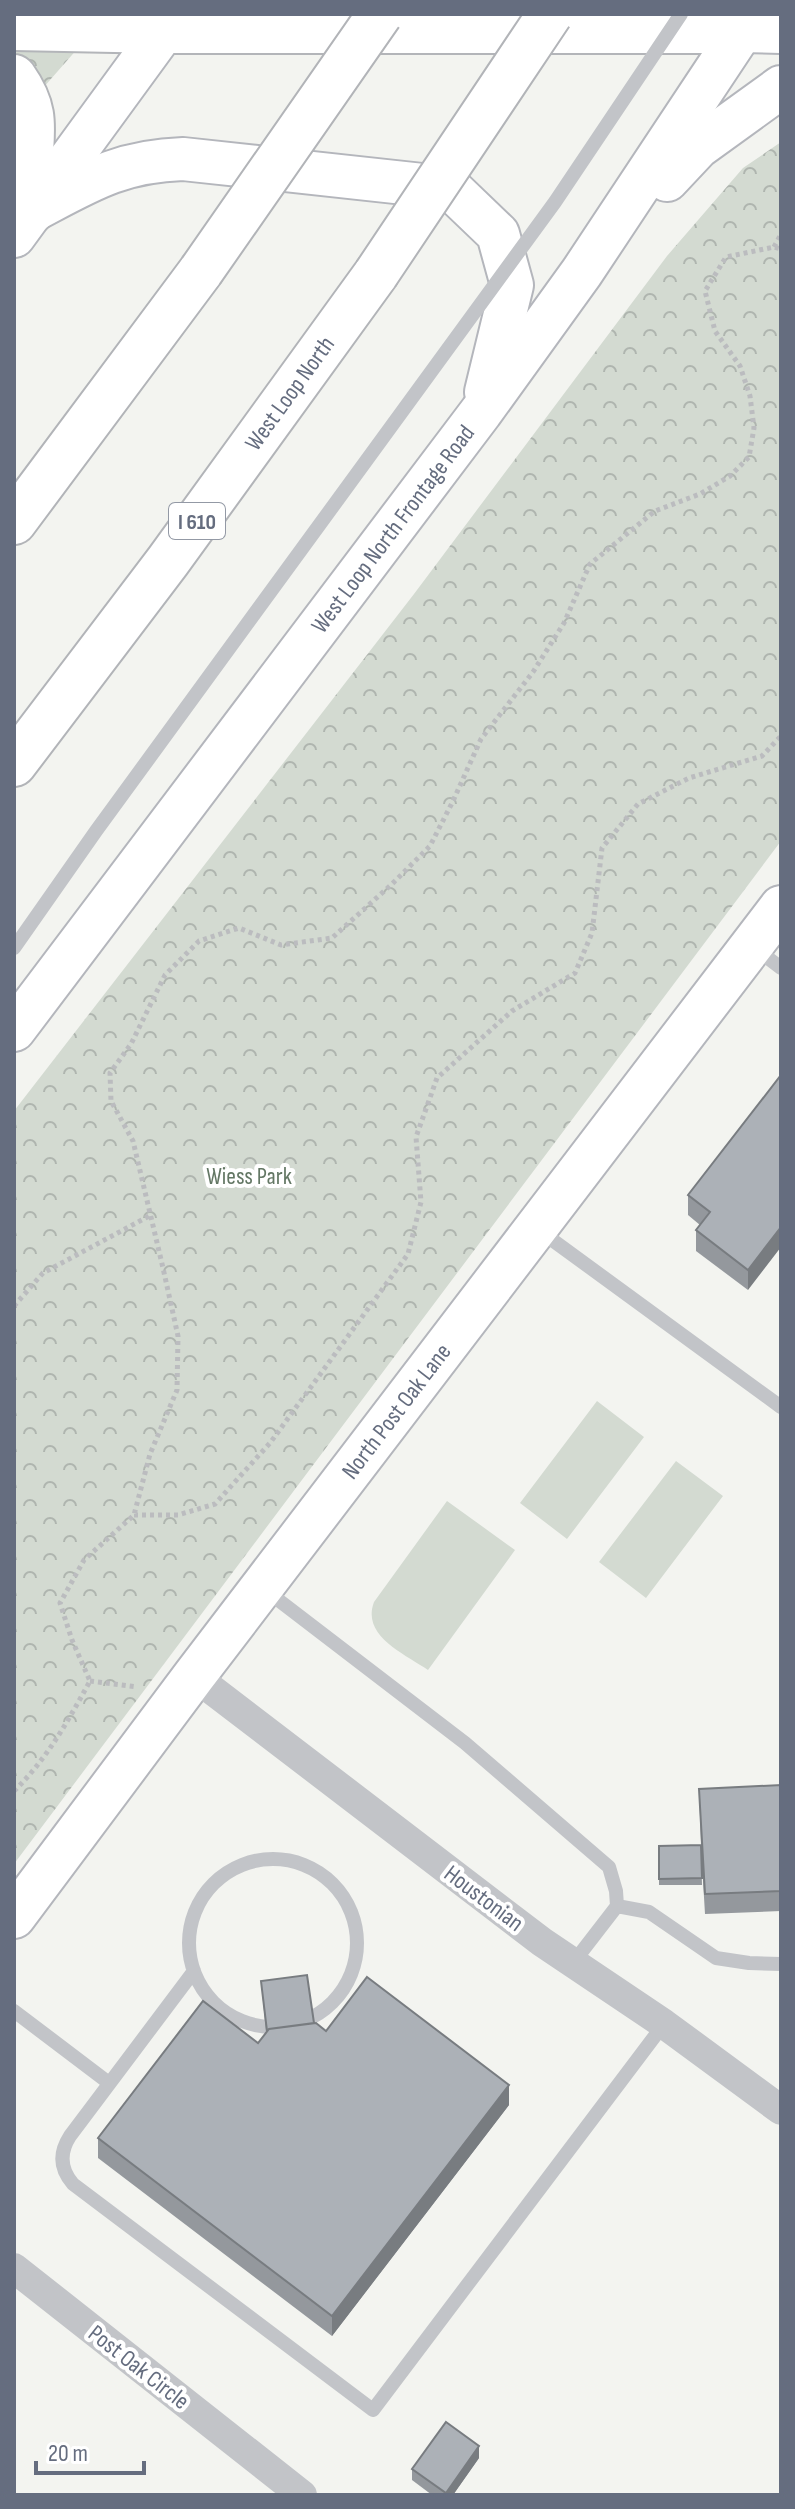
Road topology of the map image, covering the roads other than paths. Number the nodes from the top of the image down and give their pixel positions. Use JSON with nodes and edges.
{"nodes":[{"id":1,"x":380,"y":14,"type":"edge"},
{"id":2,"x":550,"y":14,"type":"edge"},
{"id":3,"x":681,"y":14,"type":"edge"},
{"id":4,"x":171,"y":23,"type":"edge"},
{"id":5,"x":758,"y":26,"type":"edge"},
{"id":6,"x":14,"y":28,"type":"edge"},
{"id":7,"x":14,"y":77,"type":"edge"},
{"id":8,"x":781,"y":87,"type":"edge"},
{"id":9,"x":23,"y":224,"type":"edge"},
{"id":10,"x":582,"y":272,"type":"junction"},
{"id":11,"x":481,"y":412,"type":"junction"},
{"id":12,"x":14,"y":522,"type":"edge"},
{"id":13,"x":14,"y":764,"type":"edge"},
{"id":14,"x":781,"y":907,"type":"edge"},
{"id":15,"x":14,"y":948,"type":"edge"},
{"id":16,"x":766,"y":956,"type":"edge"},
{"id":17,"x":14,"y":1030,"type":"edge"},
{"id":18,"x":536,"y":1228,"type":"junction"},
{"id":19,"x":781,"y":1407,"type":"edge"},
{"id":20,"x":262,"y":1588,"type":"junction"},
{"id":21,"x":194,"y":1676,"type":"junction"},
{"id":22,"x":617,"y":1906,"type":"junction"},
{"id":23,"x":14,"y":1917,"type":"edge"},
{"id":24,"x":573,"y":1963,"type":"junction"},
{"id":25,"x":781,"y":1964,"type":"edge"},
{"id":26,"x":194,"y":1971,"type":"junction"},
{"id":27,"x":14,"y":2011,"type":"edge"},
{"id":28,"x":664,"y":2024,"type":"junction"},
{"id":29,"x":109,"y":2083,"type":"junction"},
{"id":30,"x":781,"y":2110,"type":"edge"},
{"id":31,"x":14,"y":2268,"type":"edge"},
{"id":32,"x":302,"y":2495,"type":"edge"}],
"edges":[{"from":1,"to":12,"type":"main road","bridge":true},
{"from":2,"to":13,"type":"main road","name":"West Loop North","number":"I 610","bridge":true},
{"from":3,"to":15,"type":"lane","bridge":true},
{"from":4,"to":5,"type":"main road"},
{"from":4,"to":6,"type":"main road"},
{"from":4,"to":9,"type":"main road"},
{"from":5,"to":10,"type":"main road","name":"West Loop North Frontage Road"},
{"from":7,"to":9,"type":"main road"},
{"from":8,"to":10,"type":"main road"},
{"from":9,"to":11,"type":"main road"},
{"from":10,"to":11,"type":"main road","name":"West Loop North Frontage Road"},
{"from":11,"to":17,"type":"main road","name":"West Loop North Frontage Road"},
{"from":14,"to":16,"type":"main road","name":"North Post Oak Lane"},
{"from":16,"to":18,"type":"main road","name":"North Post Oak Lane"},
{"from":18,"to":19,"type":"lane"},
{"from":18,"to":20,"type":"main road","name":"North Post Oak Lane"},
{"from":20,"to":21,"type":"main road","name":"North Post Oak Lane"},
{"from":20,"to":22,"type":"lane"},
{"from":21,"to":23,"type":"main road","name":"North Post Oak Lane"},
{"from":21,"to":24,"type":"street","name":"Houstonian"},
{"from":22,"to":24,"type":"lane"},
{"from":22,"to":25,"type":"lane"},
{"from":24,"to":28,"type":"street","name":"Houstonian"},
{"from":26,"to":26,"type":"lane"},
{"from":26,"to":29,"type":"lane"},
{"from":27,"to":29,"type":"lane"},
{"from":28,"to":29,"type":"lane"},
{"from":28,"to":30,"type":"street","name":"Houstonian"},
{"from":31,"to":32,"type":"street","name":"Post Oak Circle"}]}
